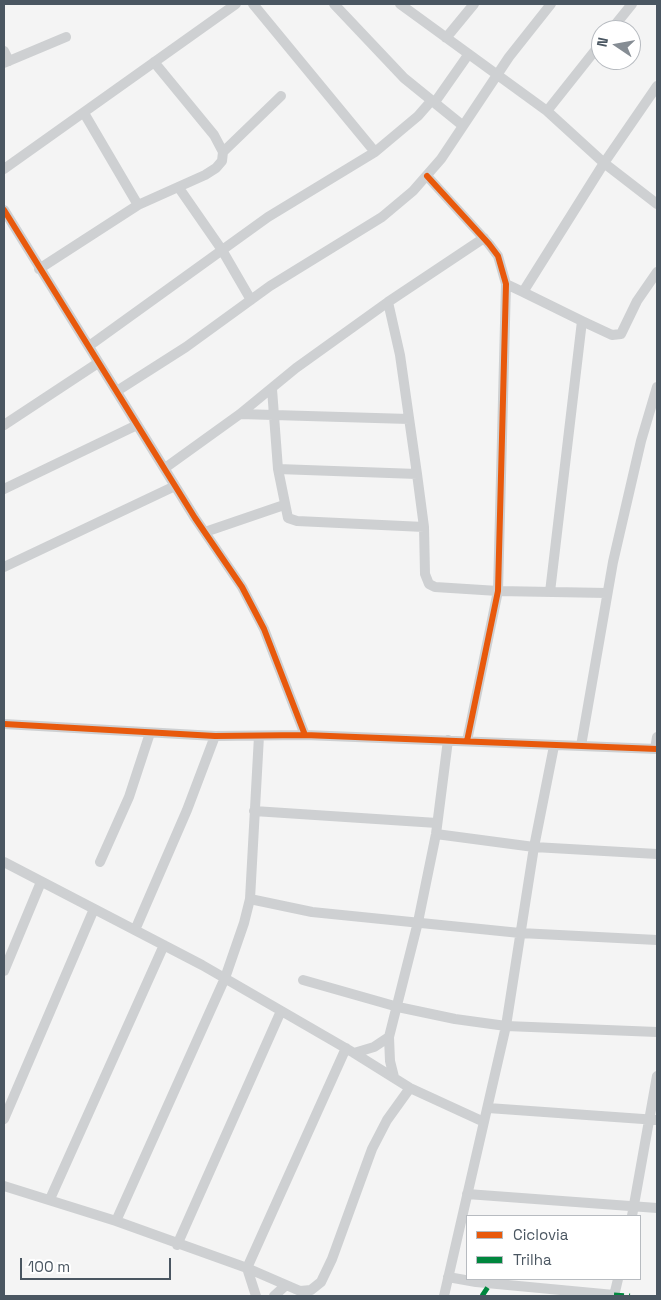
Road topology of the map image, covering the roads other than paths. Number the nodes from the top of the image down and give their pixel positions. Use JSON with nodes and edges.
{"nodes":[{"id":1,"x":236,"y":4,"type":"edge"},
{"id":2,"x":253,"y":4,"type":"edge"},
{"id":3,"x":334,"y":4,"type":"edge"},
{"id":4,"x":400,"y":4,"type":"edge"},
{"id":5,"x":474,"y":4,"type":"edge"},
{"id":6,"x":551,"y":4,"type":"edge"},
{"id":7,"x":632,"y":4,"type":"edge"},
{"id":8,"x":619,"y":20,"type":"edge"},
{"id":9,"x":66,"y":37,"type":"dead end"},
{"id":10,"x":446,"y":38,"type":"junction"},
{"id":11,"x":4,"y":51,"type":"edge"},
{"id":12,"x":468,"y":55,"type":"junction"},
{"id":13,"x":591,"y":56,"type":"edge"},
{"id":14,"x":6,"y":62,"type":"edge"},
{"id":15,"x":154,"y":62,"type":"junction"},
{"id":16,"x":496,"y":76,"type":"junction"},
{"id":17,"x":657,"y":86,"type":"edge"},
{"id":18,"x":281,"y":96,"type":"dead end"},
{"id":19,"x":434,"y":101,"type":"junction"},
{"id":20,"x":547,"y":111,"type":"junction"},
{"id":21,"x":84,"y":113,"type":"junction"},
{"id":22,"x":462,"y":125,"type":"junction"},
{"id":23,"x":223,"y":152,"type":"junction"},
{"id":24,"x":375,"y":152,"type":"junction"},
{"id":25,"x":604,"y":163,"type":"junction"},
{"id":26,"x":4,"y":169,"type":"edge"},
{"id":27,"x":427,"y":176,"type":"junction"},
{"id":28,"x":179,"y":188,"type":"junction"},
{"id":29,"x":655,"y":199,"type":"edge"},
{"id":30,"x":138,"y":205,"type":"junction"},
{"id":31,"x":4,"y":210,"type":"edge"},
{"id":32,"x":484,"y":238,"type":"junction"},
{"id":33,"x":222,"y":250,"type":"junction"},
{"id":34,"x":39,"y":269,"type":"junction"},
{"id":35,"x":657,"y":272,"type":"edge"},
{"id":36,"x":506,"y":284,"type":"junction"},
{"id":37,"x":523,"y":292,"type":"junction"},
{"id":38,"x":251,"y":300,"type":"junction"},
{"id":39,"x":388,"y":302,"type":"junction"},
{"id":40,"x":582,"y":321,"type":"junction"},
{"id":41,"x":89,"y":346,"type":"junction"},
{"id":42,"x":98,"y":363,"type":"junction"},
{"id":43,"x":657,"y":387,"type":"edge"},
{"id":44,"x":272,"y":388,"type":"junction"},
{"id":45,"x":117,"y":392,"type":"junction"},
{"id":46,"x":240,"y":414,"type":"junction"},
{"id":47,"x":274,"y":417,"type":"junction"},
{"id":48,"x":409,"y":420,"type":"junction"},
{"id":49,"x":4,"y":425,"type":"edge"},
{"id":50,"x":136,"y":425,"type":"junction"},
{"id":51,"x":164,"y":468,"type":"junction"},
{"id":52,"x":278,"y":469,"type":"junction"},
{"id":53,"x":418,"y":474,"type":"junction"},
{"id":54,"x":175,"y":486,"type":"junction"},
{"id":55,"x":4,"y":489,"type":"edge"},
{"id":56,"x":284,"y":505,"type":"junction"},
{"id":57,"x":424,"y":527,"type":"junction"},
{"id":58,"x":205,"y":532,"type":"junction"},
{"id":59,"x":4,"y":567,"type":"edge"},
{"id":60,"x":498,"y":591,"type":"junction"},
{"id":61,"x":550,"y":592,"type":"junction"},
{"id":62,"x":606,"y":593,"type":"junction"},
{"id":63,"x":4,"y":724,"type":"edge"},
{"id":64,"x":150,"y":733,"type":"junction"},
{"id":65,"x":305,"y":735,"type":"junction"},
{"id":66,"x":215,"y":736,"type":"junction"},
{"id":67,"x":258,"y":736,"type":"junction"},
{"id":68,"x":657,"y":737,"type":"edge"},
{"id":69,"x":448,"y":740,"type":"junction"},
{"id":70,"x":467,"y":741,"type":"junction"},
{"id":71,"x":554,"y":746,"type":"junction"},
{"id":72,"x":581,"y":746,"type":"junction"},
{"id":73,"x":656,"y":749,"type":"edge"},
{"id":74,"x":254,"y":811,"type":"junction"},
{"id":75,"x":436,"y":828,"type":"junction"},
{"id":76,"x":534,"y":847,"type":"junction"},
{"id":77,"x":657,"y":854,"type":"edge"},
{"id":78,"x":4,"y":862,"type":"edge"},
{"id":79,"x":100,"y":862,"type":"dead end"},
{"id":80,"x":42,"y":882,"type":"junction"},
{"id":81,"x":250,"y":899,"type":"junction"},
{"id":82,"x":94,"y":909,"type":"junction"},
{"id":83,"x":418,"y":922,"type":"junction"},
{"id":84,"x":135,"y":930,"type":"junction"},
{"id":85,"x":520,"y":933,"type":"junction"},
{"id":86,"x":657,"y":940,"type":"edge"},
{"id":87,"x":164,"y":945,"type":"junction"},
{"id":88,"x":4,"y":971,"type":"edge"},
{"id":89,"x":225,"y":978,"type":"junction"},
{"id":90,"x":303,"y":980,"type":"dead end"},
{"id":91,"x":398,"y":1007,"type":"junction"},
{"id":92,"x":281,"y":1011,"type":"junction"},
{"id":93,"x":506,"y":1026,"type":"junction"},
{"id":94,"x":657,"y":1032,"type":"edge"},
{"id":95,"x":389,"y":1036,"type":"junction"},
{"id":96,"x":350,"y":1050,"type":"junction"},
{"id":97,"x":657,"y":1076,"type":"edge"},
{"id":98,"x":394,"y":1077,"type":"junction"},
{"id":99,"x":410,"y":1088,"type":"junction"},
{"id":100,"x":488,"y":1108,"type":"junction"},
{"id":101,"x":4,"y":1119,"type":"edge"},
{"id":102,"x":654,"y":1119,"type":"edge"},
{"id":103,"x":484,"y":1122,"type":"junction"},
{"id":104,"x":4,"y":1186,"type":"edge"},
{"id":105,"x":466,"y":1194,"type":"junction"},
{"id":106,"x":50,"y":1199,"type":"junction"},
{"id":107,"x":635,"y":1205,"type":"junction"},
{"id":108,"x":657,"y":1208,"type":"edge"},
{"id":109,"x":632,"y":1215,"type":"edge"},
{"id":110,"x":116,"y":1220,"type":"junction"},
{"id":111,"x":177,"y":1244,"type":"junction"},
{"id":112,"x":247,"y":1268,"type":"junction"},
{"id":113,"x":448,"y":1277,"type":"junction"},
{"id":114,"x":618,"y":1280,"type":"edge"},
{"id":115,"x":285,"y":1286,"type":"junction"},
{"id":116,"x":256,"y":1296,"type":"edge"},
{"id":117,"x":274,"y":1296,"type":"edge"},
{"id":118,"x":444,"y":1296,"type":"edge"},
{"id":119,"x":614,"y":1296,"type":"edge"}],
"edges":[{"from":1,"to":15,"type":"street"},
{"from":2,"to":24,"type":"street"},
{"from":3,"to":19,"type":"street"},
{"from":4,"to":10,"type":"street"},
{"from":5,"to":10,"type":"street"},
{"from":6,"to":16,"type":"street"},
{"from":7,"to":8,"type":"street"},
{"from":9,"to":14,"type":"street"},
{"from":10,"to":12,"type":"street"},
{"from":11,"to":14,"type":"street"},
{"from":12,"to":16,"type":"street"},
{"from":12,"to":19,"type":"street"},
{"from":13,"to":20,"type":"street"},
{"from":15,"to":21,"type":"street"},
{"from":15,"to":23,"type":"street"},
{"from":16,"to":20,"type":"street"},
{"from":16,"to":22,"type":"street"},
{"from":17,"to":25,"type":"street"},
{"from":18,"to":23,"type":"street"},
{"from":19,"to":22,"type":"street"},
{"from":19,"to":24,"type":"street"},
{"from":20,"to":25,"type":"street"},
{"from":21,"to":26,"type":"street"},
{"from":21,"to":30,"type":"street"},
{"from":22,"to":27,"type":"street"},
{"from":23,"to":28,"type":"street"},
{"from":24,"to":33,"type":"street"},
{"from":25,"to":29,"type":"street"},
{"from":25,"to":37,"type":"street"},
{"from":27,"to":32,"type":"street"},
{"from":27,"to":38,"type":"street"},
{"from":28,"to":30,"type":"street"},
{"from":28,"to":33,"type":"street"},
{"from":30,"to":34,"type":"street"},
{"from":31,"to":34,"type":"street"},
{"from":32,"to":36,"type":"street"},
{"from":32,"to":39,"type":"street"},
{"from":33,"to":38,"type":"street"},
{"from":33,"to":41,"type":"street"},
{"from":34,"to":41,"type":"street"},
{"from":35,"to":40,"type":"street"},
{"from":36,"to":37,"type":"street"},
{"from":36,"to":60,"type":"street"},
{"from":37,"to":40,"type":"street"},
{"from":38,"to":45,"type":"street"},
{"from":39,"to":44,"type":"street"},
{"from":39,"to":48,"type":"street"},
{"from":40,"to":61,"type":"street"},
{"from":41,"to":42,"type":"street"},
{"from":42,"to":45,"type":"street"},
{"from":42,"to":49,"type":"street"},
{"from":43,"to":62,"type":"street"},
{"from":44,"to":46,"type":"street"},
{"from":44,"to":47,"type":"street"},
{"from":45,"to":50,"type":"street"},
{"from":46,"to":47,"type":"street"},
{"from":46,"to":51,"type":"street"},
{"from":47,"to":48,"type":"street"},
{"from":47,"to":52,"type":"street"},
{"from":48,"to":53,"type":"street"},
{"from":50,"to":51,"type":"street"},
{"from":50,"to":55,"type":"street"},
{"from":51,"to":54,"type":"street"},
{"from":52,"to":53,"type":"street"},
{"from":52,"to":56,"type":"street"},
{"from":53,"to":57,"type":"street"},
{"from":54,"to":58,"type":"street"},
{"from":54,"to":59,"type":"street"},
{"from":56,"to":57,"type":"street"},
{"from":56,"to":58,"type":"street"},
{"from":57,"to":60,"type":"street"},
{"from":58,"to":65,"type":"street"},
{"from":60,"to":61,"type":"street"},
{"from":60,"to":70,"type":"street"},
{"from":61,"to":62,"type":"street"},
{"from":62,"to":72,"type":"street"},
{"from":63,"to":64,"type":"street"},
{"from":64,"to":66,"type":"street"},
{"from":64,"to":79,"type":"street"},
{"from":65,"to":67,"type":"street"},
{"from":65,"to":69,"type":"street"},
{"from":66,"to":67,"type":"street"},
{"from":66,"to":84,"type":"street"},
{"from":67,"to":74,"type":"street"},
{"from":68,"to":73,"type":"street"},
{"from":69,"to":70,"type":"street"},
{"from":69,"to":75,"type":"street"},
{"from":70,"to":71,"type":"street"},
{"from":71,"to":72,"type":"street"},
{"from":71,"to":76,"type":"street"},
{"from":72,"to":73,"type":"street"},
{"from":74,"to":75,"type":"street"},
{"from":74,"to":81,"type":"street"},
{"from":75,"to":76,"type":"street"},
{"from":75,"to":83,"type":"street"},
{"from":76,"to":77,"type":"street"},
{"from":76,"to":85,"type":"street"},
{"from":78,"to":80,"type":"street"},
{"from":80,"to":82,"type":"street"},
{"from":80,"to":88,"type":"street"},
{"from":81,"to":83,"type":"street"},
{"from":81,"to":89,"type":"street"},
{"from":82,"to":84,"type":"street"},
{"from":82,"to":101,"type":"street"},
{"from":83,"to":85,"type":"street"},
{"from":83,"to":91,"type":"street"},
{"from":84,"to":87,"type":"street"},
{"from":85,"to":86,"type":"street"},
{"from":85,"to":93,"type":"street"},
{"from":87,"to":89,"type":"street"},
{"from":87,"to":106,"type":"street"},
{"from":89,"to":92,"type":"street"},
{"from":89,"to":110,"type":"street"},
{"from":90,"to":91,"type":"street"},
{"from":91,"to":93,"type":"street"},
{"from":91,"to":95,"type":"street"},
{"from":92,"to":96,"type":"street"},
{"from":92,"to":111,"type":"street"},
{"from":93,"to":94,"type":"street"},
{"from":93,"to":100,"type":"street"},
{"from":95,"to":96,"type":"street"},
{"from":95,"to":98,"type":"street"},
{"from":96,"to":98,"type":"street"},
{"from":96,"to":112,"type":"street"},
{"from":97,"to":102,"type":"street"},
{"from":98,"to":99,"type":"street"},
{"from":99,"to":103,"type":"street"},
{"from":99,"to":115,"type":"street"},
{"from":100,"to":102,"type":"street"},
{"from":100,"to":103,"type":"street"},
{"from":102,"to":107,"type":"street"},
{"from":103,"to":105,"type":"street"},
{"from":104,"to":106,"type":"street"},
{"from":105,"to":107,"type":"street"},
{"from":105,"to":113,"type":"street"},
{"from":106,"to":110,"type":"street"},
{"from":107,"to":108,"type":"street"},
{"from":107,"to":109,"type":"street"},
{"from":110,"to":111,"type":"street"},
{"from":111,"to":112,"type":"street"},
{"from":112,"to":115,"type":"street"},
{"from":112,"to":116,"type":"street"},
{"from":113,"to":118,"type":"street"},
{"from":113,"to":119,"type":"street"},
{"from":114,"to":119,"type":"street"},
{"from":115,"to":117,"type":"street"}]}
